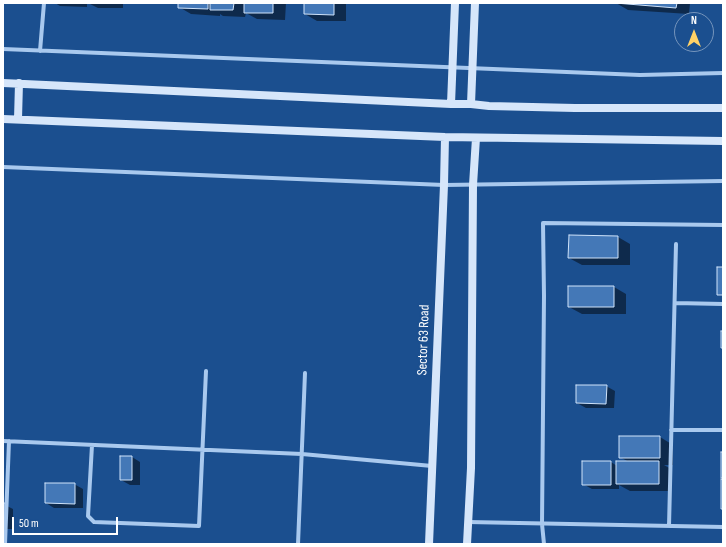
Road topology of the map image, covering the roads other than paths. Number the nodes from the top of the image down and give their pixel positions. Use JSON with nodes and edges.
{"nodes":[{"id":1,"x":44,"y":3,"type":"edge"},
{"id":2,"x":456,"y":3,"type":"edge"},
{"id":3,"x":474,"y":3,"type":"edge"},
{"id":4,"x":3,"y":49,"type":"edge"},
{"id":5,"x":40,"y":51,"type":"junction"},
{"id":6,"x":452,"y":67,"type":"junction"},
{"id":7,"x":472,"y":68,"type":"junction"},
{"id":8,"x":723,"y":73,"type":"edge"},
{"id":9,"x":3,"y":83,"type":"edge"},
{"id":10,"x":19,"y":83,"type":"junction"},
{"id":11,"x":451,"y":104,"type":"junction"},
{"id":12,"x":471,"y":104,"type":"junction"},
{"id":13,"x":723,"y":108,"type":"edge"},
{"id":14,"x":3,"y":119,"type":"edge"},
{"id":15,"x":18,"y":119,"type":"junction"},
{"id":16,"x":445,"y":137,"type":"junction"},
{"id":17,"x":476,"y":138,"type":"junction"},
{"id":18,"x":723,"y":141,"type":"edge"},
{"id":19,"x":3,"y":167,"type":"edge"},
{"id":20,"x":723,"y":180,"type":"edge"},
{"id":21,"x":444,"y":185,"type":"junction"},
{"id":22,"x":473,"y":185,"type":"junction"},
{"id":23,"x":723,"y":225,"type":"edge"},
{"id":24,"x":676,"y":244,"type":"dead end"},
{"id":25,"x":675,"y":303,"type":"junction"},
{"id":26,"x":723,"y":304,"type":"edge"},
{"id":27,"x":206,"y":371,"type":"dead end"},
{"id":28,"x":305,"y":373,"type":"dead end"},
{"id":29,"x":671,"y":430,"type":"junction"},
{"id":30,"x":723,"y":430,"type":"edge"},
{"id":31,"x":3,"y":441,"type":"edge"},
{"id":32,"x":9,"y":441,"type":"junction"},
{"id":33,"x":92,"y":445,"type":"junction"},
{"id":34,"x":203,"y":450,"type":"junction"},
{"id":35,"x":302,"y":454,"type":"junction"},
{"id":36,"x":432,"y":466,"type":"junction"},
{"id":37,"x":468,"y":522,"type":"junction"},
{"id":38,"x":542,"y":524,"type":"junction"},
{"id":39,"x":669,"y":526,"type":"junction"},
{"id":40,"x":723,"y":527,"type":"edge"},
{"id":41,"x":5,"y":544,"type":"edge"},
{"id":42,"x":298,"y":544,"type":"edge"},
{"id":43,"x":429,"y":544,"type":"edge"},
{"id":44,"x":467,"y":544,"type":"edge"},
{"id":45,"x":544,"y":544,"type":"edge"}],
"edges":[{"from":1,"to":5,"type":"street"},
{"from":2,"to":6,"type":"street"},
{"from":3,"to":7,"type":"street"},
{"from":4,"to":5,"type":"street"},
{"from":5,"to":6,"type":"street"},
{"from":6,"to":7,"type":"street"},
{"from":6,"to":11,"type":"street"},
{"from":7,"to":8,"type":"street"},
{"from":7,"to":12,"type":"street"},
{"from":9,"to":10,"type":"street"},
{"from":10,"to":11,"type":"street"},
{"from":10,"to":15,"type":"street"},
{"from":11,"to":12,"type":"street"},
{"from":12,"to":13,"type":"street"},
{"from":14,"to":15,"type":"street"},
{"from":15,"to":16,"type":"street"},
{"from":16,"to":17,"type":"street"},
{"from":16,"to":21,"type":"street","name":"Sector 63 Road"},
{"from":17,"to":18,"type":"street"},
{"from":17,"to":22,"type":"street"},
{"from":19,"to":21,"type":"street"},
{"from":20,"to":22,"type":"street"},
{"from":21,"to":22,"type":"street"},
{"from":21,"to":36,"type":"street","name":"Sector 63 Road"},
{"from":22,"to":37,"type":"street"},
{"from":23,"to":38,"type":"street"},
{"from":24,"to":25,"type":"street"},
{"from":25,"to":26,"type":"street"},
{"from":25,"to":29,"type":"street"},
{"from":27,"to":34,"type":"street"},
{"from":28,"to":35,"type":"street"},
{"from":29,"to":30,"type":"street"},
{"from":29,"to":39,"type":"street"},
{"from":31,"to":32,"type":"street"},
{"from":32,"to":33,"type":"street"},
{"from":32,"to":41,"type":"street"},
{"from":33,"to":34,"type":"street"},
{"from":33,"to":34,"type":"street"},
{"from":34,"to":35,"type":"street"},
{"from":35,"to":36,"type":"street"},
{"from":35,"to":42,"type":"street"},
{"from":36,"to":43,"type":"street","name":"Sector 63 Road"},
{"from":37,"to":38,"type":"street"},
{"from":37,"to":44,"type":"street"},
{"from":38,"to":39,"type":"street"},
{"from":38,"to":45,"type":"street"},
{"from":39,"to":40,"type":"street"}]}
